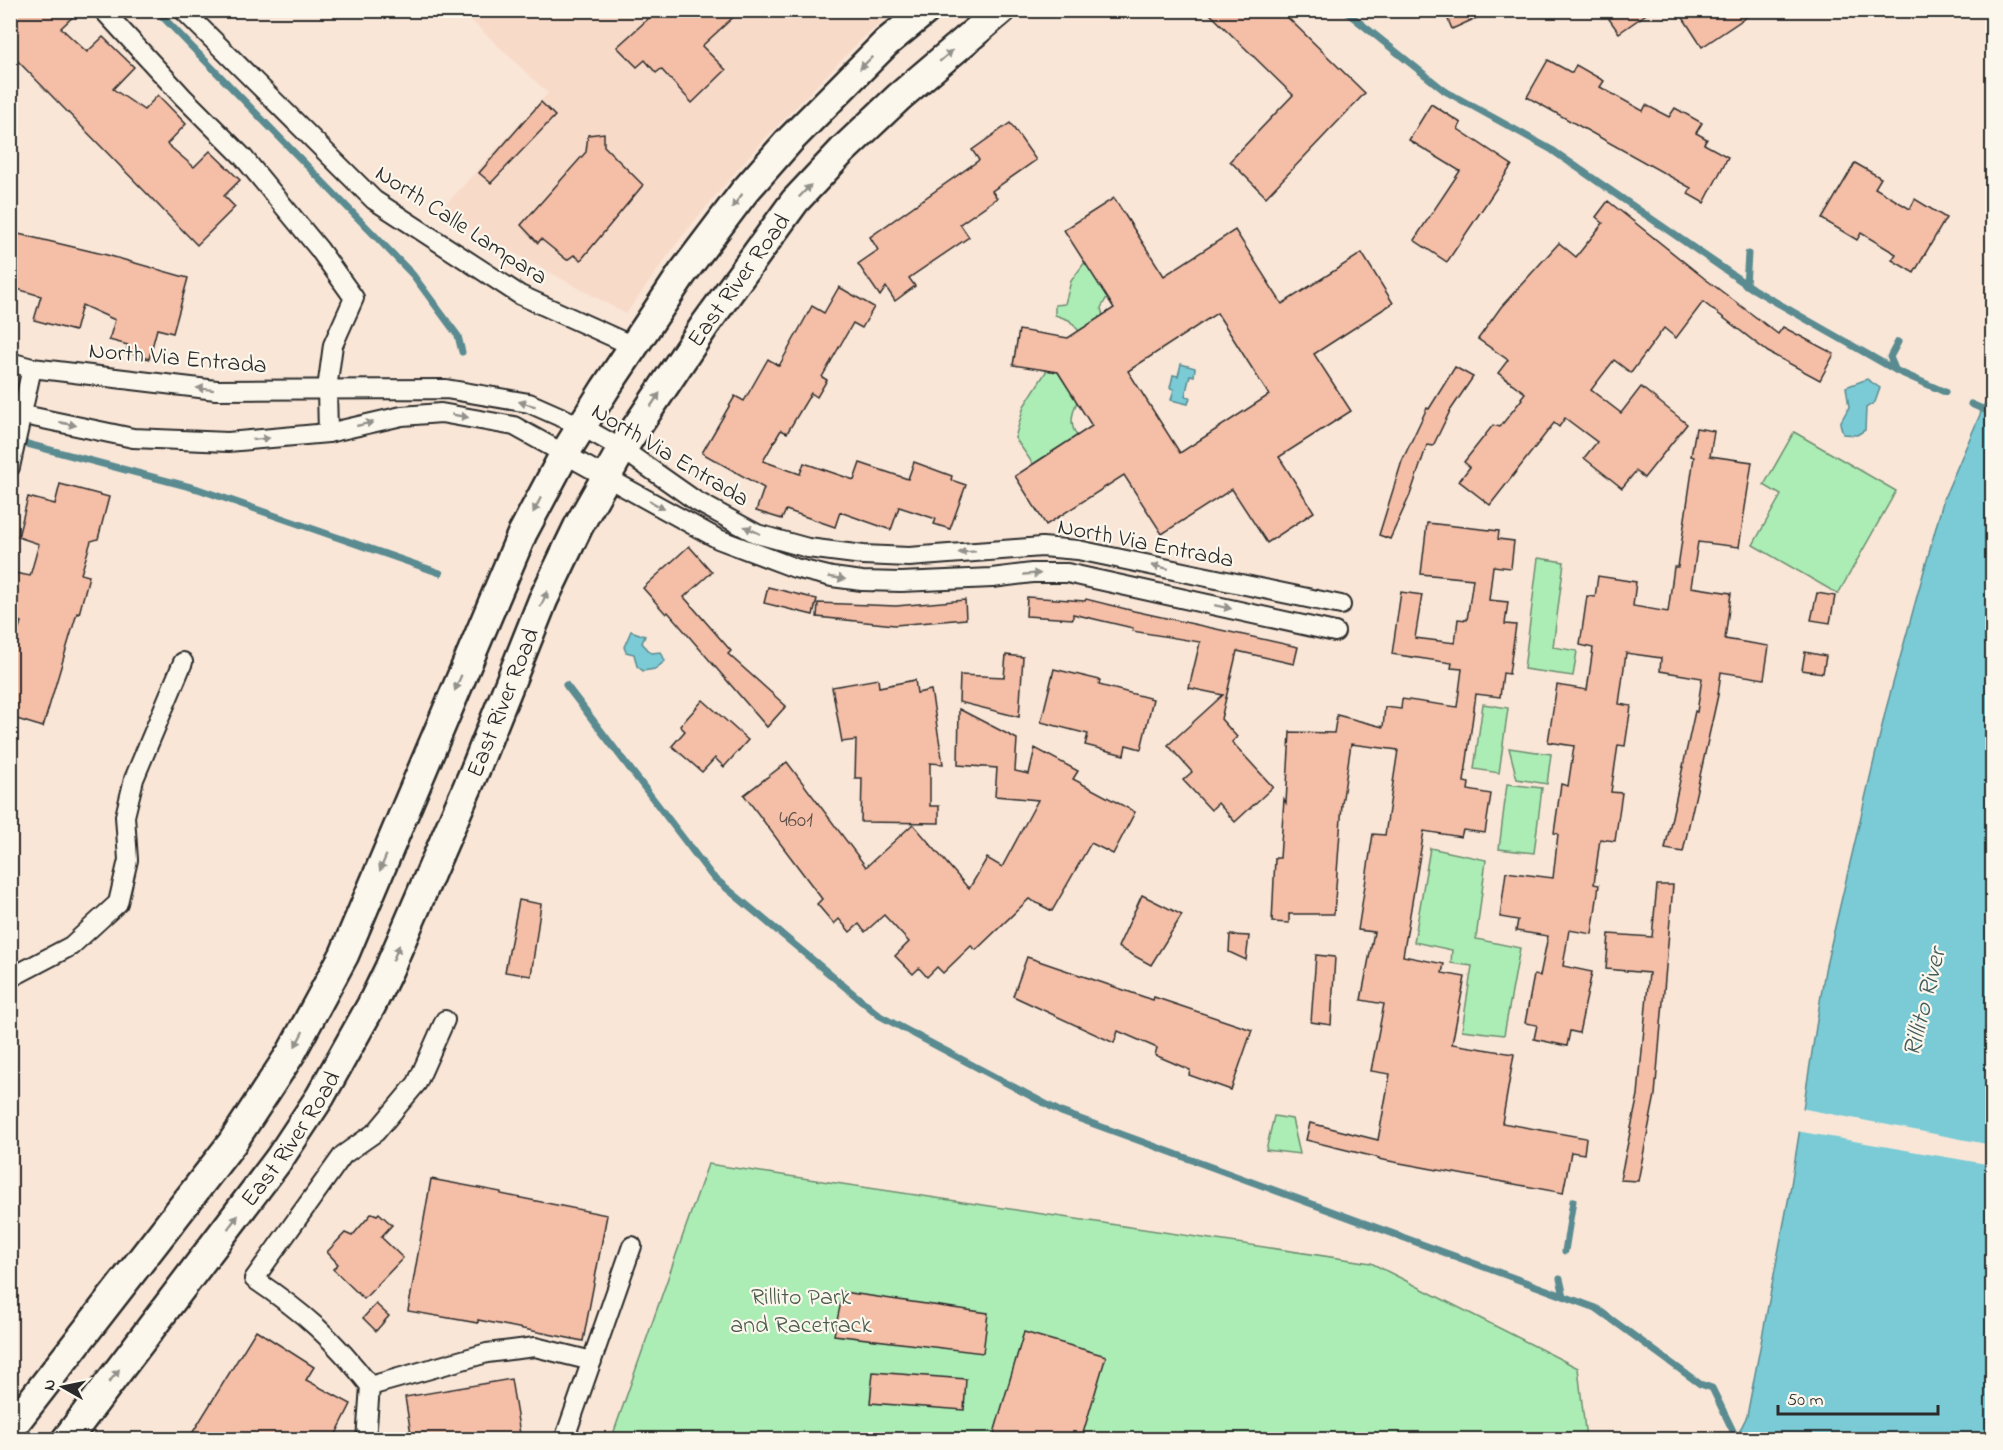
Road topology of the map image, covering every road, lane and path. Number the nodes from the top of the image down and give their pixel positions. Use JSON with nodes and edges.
{"nodes":[{"id":1,"x":103,"y":10,"type":"edge"},
{"id":2,"x":183,"y":10,"type":"edge"},
{"id":3,"x":926,"y":10,"type":"edge"},
{"id":4,"x":1001,"y":10,"type":"edge"},
{"id":5,"x":633,"y":346,"type":"junction"},
{"id":6,"x":10,"y":362,"type":"edge"},
{"id":7,"x":32,"y":368,"type":"junction"},
{"id":8,"x":327,"y":389,"type":"junction"},
{"id":9,"x":16,"y":414,"type":"edge"},
{"id":10,"x":581,"y":426,"type":"junction"},
{"id":11,"x":328,"y":433,"type":"junction"},
{"id":12,"x":622,"y":449,"type":"junction"},
{"id":13,"x":565,"y":453,"type":"junction"},
{"id":14,"x":10,"y":467,"type":"edge"},
{"id":15,"x":606,"y":477,"type":"junction"},
{"id":16,"x":1341,"y":605,"type":"dead end"},
{"id":17,"x":1335,"y":632,"type":"dead end"},
{"id":18,"x":183,"y":662,"type":"dead end"},
{"id":19,"x":10,"y":978,"type":"edge"},
{"id":20,"x":445,"y":1020,"type":"dead end"},
{"id":21,"x":632,"y":1246,"type":"dead end"},
{"id":22,"x":592,"y":1361,"type":"junction"},
{"id":23,"x":370,"y":1386,"type":"junction"},
{"id":24,"x":10,"y":1429,"type":"edge"},
{"id":25,"x":66,"y":1440,"type":"edge"},
{"id":26,"x":366,"y":1440,"type":"edge"},
{"id":27,"x":564,"y":1440,"type":"edge"}],
"edges":[{"from":1,"to":8,"type":"street"},
{"from":2,"to":5,"type":"street","name":"North Calle Lampara"},
{"from":3,"to":5,"type":"main road","name":"East River Road","one_way":true},
{"from":12,"to":4,"type":"main road","name":"East River Road","one_way":true},
{"from":5,"to":10,"type":"main road","name":"East River Road"},
{"from":6,"to":7,"type":"street","name":"North Via Entrada"},
{"from":8,"to":7,"type":"street","name":"North Via Entrada","one_way":true},
{"from":7,"to":9,"type":"street"},
{"from":10,"to":8,"type":"street","name":"North Via Entrada","one_way":true},
{"from":8,"to":11,"type":"street"},
{"from":9,"to":11,"type":"street","name":"North Via Entrada","one_way":true},
{"from":9,"to":14,"type":"street"},
{"from":10,"to":12,"type":"street","name":"North Via Entrada"},
{"from":10,"to":13,"type":"main road","name":"East River Road"},
{"from":11,"to":13,"type":"street","name":"North Via Entrada","one_way":true},
{"from":12,"to":15,"type":"main road","name":"East River Road"},
{"from":16,"to":12,"type":"street","name":"North Via Entrada","one_way":true},
{"from":13,"to":15,"type":"street","name":"North Via Entrada"},
{"from":13,"to":24,"type":"main road","name":"East River Road","one_way":true},
{"from":15,"to":17,"type":"street","name":"North Via Entrada","one_way":true},
{"from":25,"to":15,"type":"main road","name":"East River Road","one_way":true},
{"from":18,"to":19,"type":"street"},
{"from":20,"to":23,"type":"street"},
{"from":21,"to":22,"type":"street"},
{"from":22,"to":23,"type":"street"},
{"from":22,"to":27,"type":"street"},
{"from":23,"to":26,"type":"street"}]}
